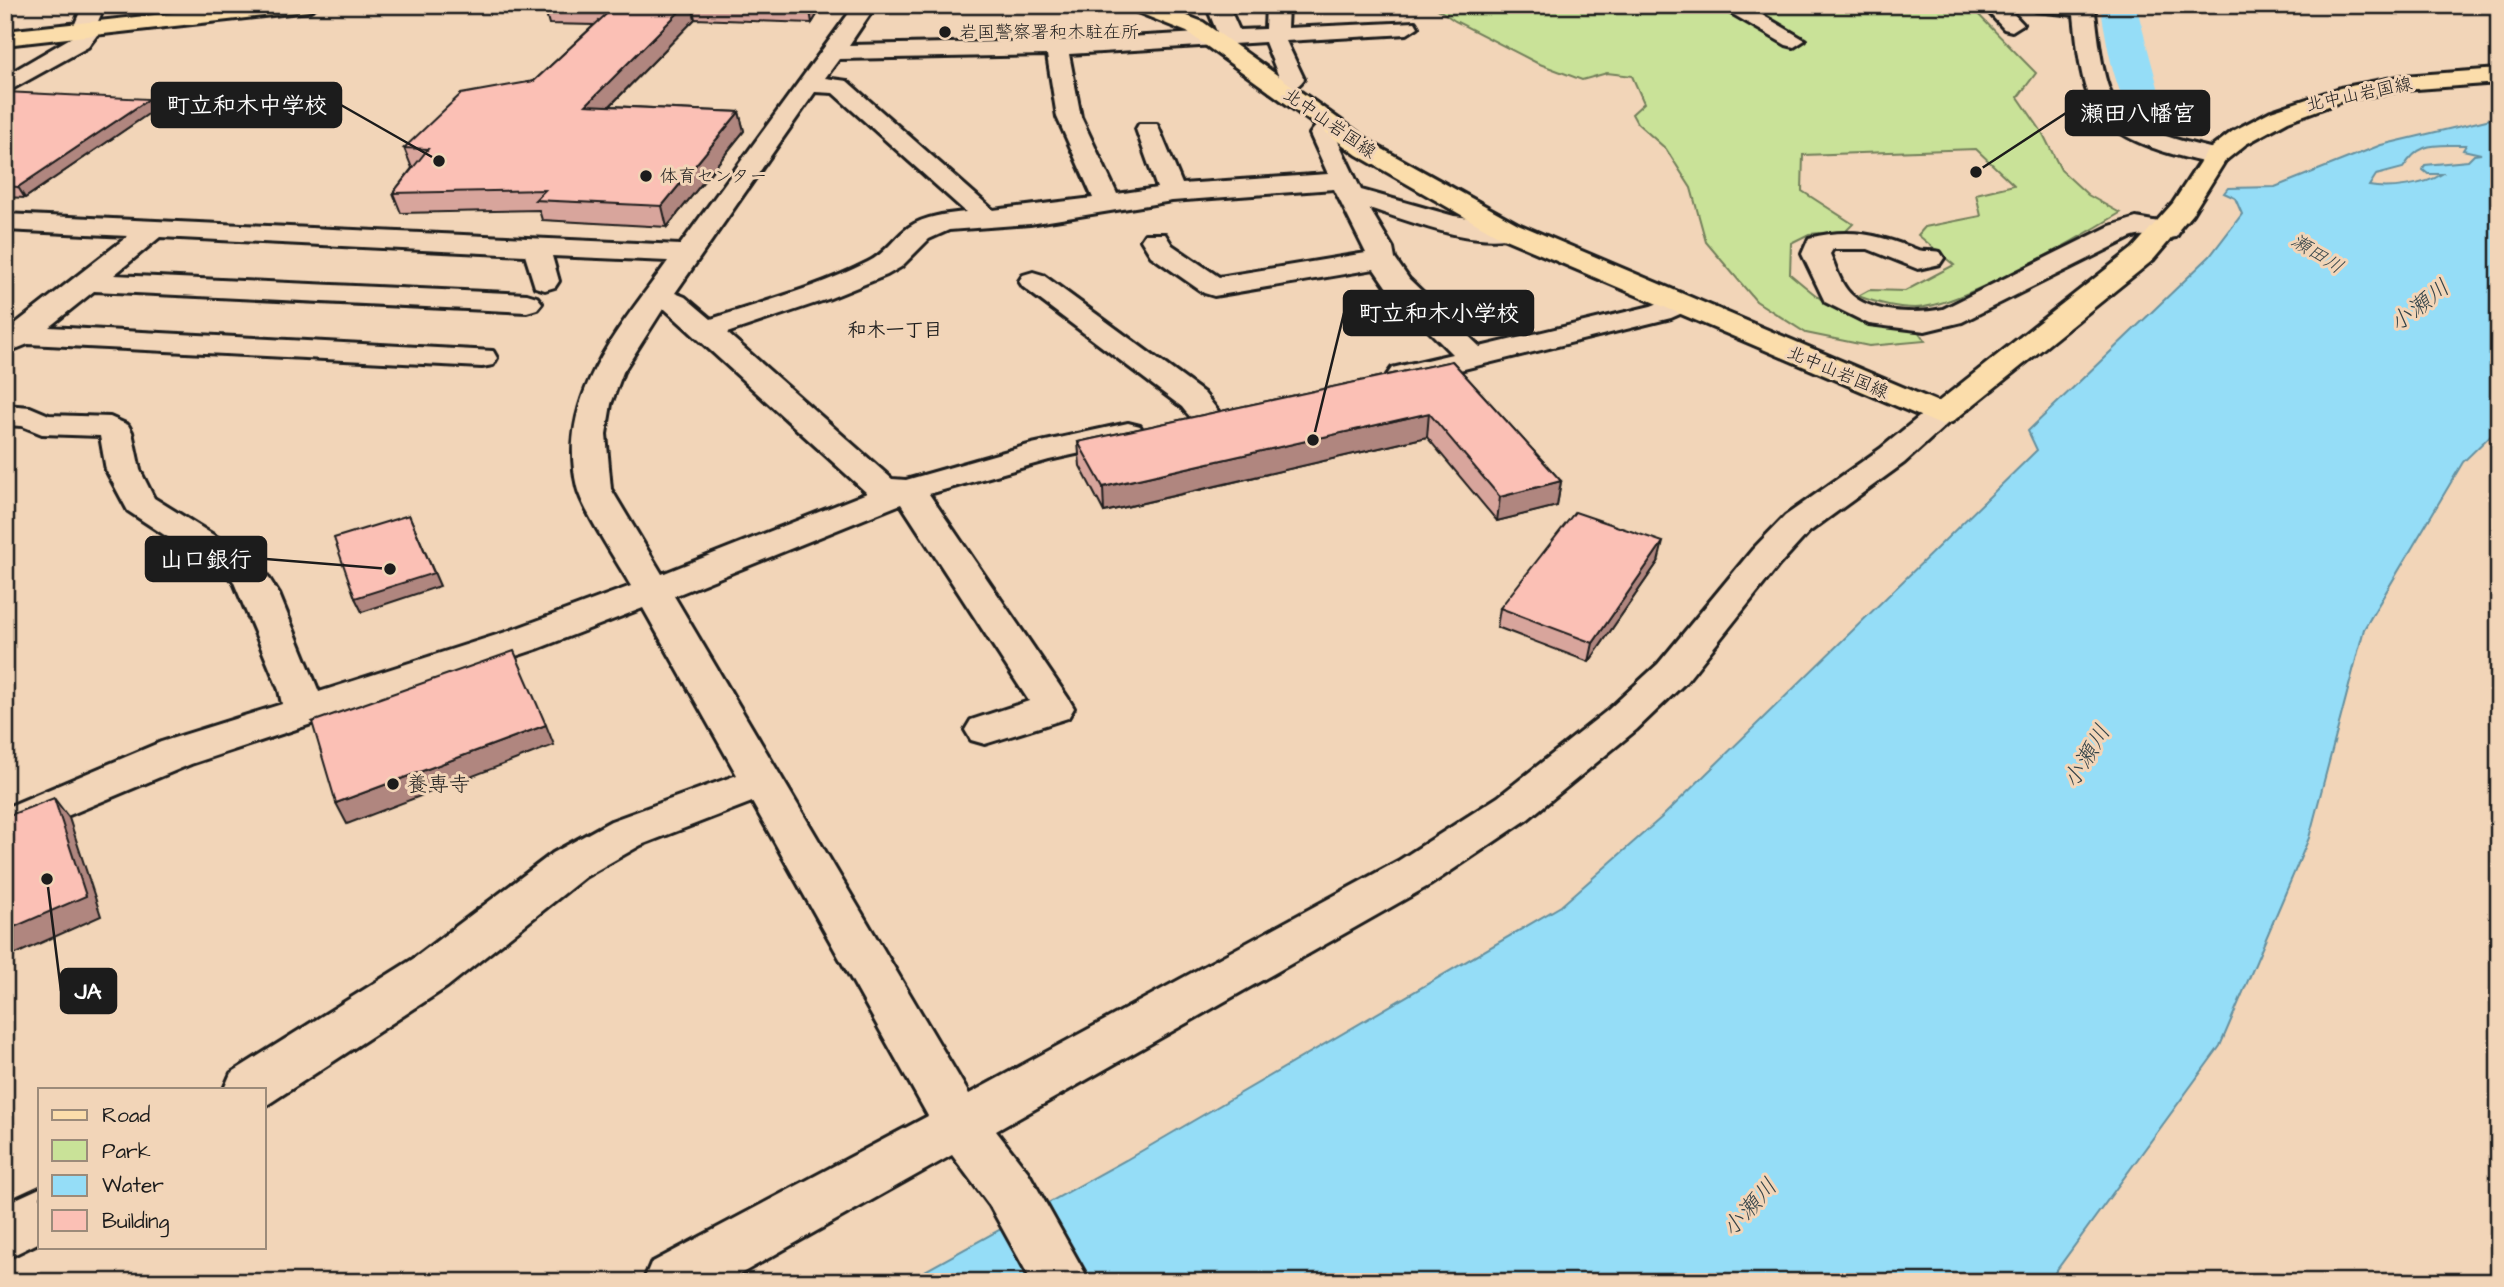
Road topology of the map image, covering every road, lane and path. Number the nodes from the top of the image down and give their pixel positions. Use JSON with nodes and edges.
{"nodes":[{"id":1,"x":93,"y":5,"type":"edge"},
{"id":2,"x":309,"y":5,"type":"edge"},
{"id":3,"x":866,"y":5,"type":"edge"},
{"id":4,"x":1140,"y":5,"type":"edge"},
{"id":5,"x":1217,"y":5,"type":"edge"},
{"id":6,"x":1277,"y":5,"type":"edge"},
{"id":7,"x":1727,"y":5,"type":"edge"},
{"id":8,"x":1992,"y":5,"type":"edge"},
{"id":9,"x":2036,"y":5,"type":"edge"},
{"id":10,"x":2083,"y":8,"type":"edge"},
{"id":11,"x":2012,"y":24,"type":"dead end"},
{"id":12,"x":1408,"y":27,"type":"dead end"},
{"id":13,"x":89,"y":31,"type":"junction"},
{"id":14,"x":1275,"y":35,"type":"junction"},
{"id":15,"x":5,"y":38,"type":"edge"},
{"id":16,"x":1222,"y":38,"type":"junction"},
{"id":17,"x":1794,"y":40,"type":"dead end"},
{"id":18,"x":1057,"y":48,"type":"junction"},
{"id":19,"x":835,"y":52,"type":"junction"},
{"id":20,"x":2499,"y":76,"type":"edge"},
{"id":21,"x":811,"y":85,"type":"junction"},
{"id":22,"x":5,"y":86,"type":"edge"},
{"id":23,"x":1278,"y":87,"type":"junction"},
{"id":24,"x":1330,"y":126,"type":"junction"},
{"id":25,"x":1148,"y":129,"type":"dead end"},
{"id":26,"x":2215,"y":157,"type":"junction"},
{"id":27,"x":1347,"y":189,"type":"junction"},
{"id":28,"x":1172,"y":193,"type":"junction"},
{"id":29,"x":1108,"y":202,"type":"junction"},
{"id":30,"x":981,"y":218,"type":"junction"},
{"id":31,"x":5,"y":222,"type":"edge"},
{"id":32,"x":154,"y":229,"type":"junction"},
{"id":33,"x":1508,"y":230,"type":"junction"},
{"id":34,"x":2166,"y":231,"type":"junction"},
{"id":35,"x":309,"y":236,"type":"junction"},
{"id":36,"x":1155,"y":240,"type":"dead end"},
{"id":37,"x":545,"y":247,"type":"junction"},
{"id":38,"x":687,"y":254,"type":"junction"},
{"id":39,"x":1930,"y":258,"type":"dead end"},
{"id":40,"x":1381,"y":259,"type":"junction"},
{"id":41,"x":1033,"y":281,"type":"dead end"},
{"id":42,"x":88,"y":282,"type":"junction"},
{"id":43,"x":253,"y":288,"type":"junction"},
{"id":44,"x":657,"y":296,"type":"junction"},
{"id":45,"x":1679,"y":304,"type":"junction"},
{"id":46,"x":707,"y":330,"type":"junction"},
{"id":47,"x":13,"y":341,"type":"edge"},
{"id":48,"x":191,"y":343,"type":"junction"},
{"id":49,"x":482,"y":358,"type":"dead end"},
{"id":50,"x":1475,"y":359,"type":"junction"},
{"id":51,"x":1367,"y":382,"type":"edge"},
{"id":52,"x":5,"y":415,"type":"edge"},
{"id":53,"x":1941,"y":415,"type":"junction"},
{"id":54,"x":909,"y":490,"type":"junction"},
{"id":55,"x":650,"y":589,"type":"junction"},
{"id":56,"x":303,"y":711,"type":"junction"},
{"id":57,"x":985,"y":730,"type":"dead end"},
{"id":58,"x":764,"y":781,"type":"junction"},
{"id":59,"x":5,"y":826,"type":"edge"},
{"id":60,"x":251,"y":1088,"type":"edge"},
{"id":61,"x":960,"y":1125,"type":"junction"},
{"id":62,"x":38,"y":1214,"type":"edge"},
{"id":63,"x":5,"y":1233,"type":"edge"},
{"id":64,"x":671,"y":1282,"type":"edge"},
{"id":65,"x":1062,"y":1282,"type":"edge"}],
"edges":[{"from":1,"to":13,"type":"street"},
{"from":2,"to":13,"type":"main road"},
{"from":3,"to":19,"type":"street"},
{"from":4,"to":16,"type":"main road","name":"北中山岩国線"},
{"from":5,"to":16,"type":"street"},
{"from":6,"to":14,"type":"street"},
{"from":7,"to":17,"type":"street"},
{"from":8,"to":11,"type":"street"},
{"from":9,"to":10,"type":"street"},
{"from":10,"to":26,"type":"street"},
{"from":12,"to":14,"type":"street"},
{"from":13,"to":15,"type":"main road"},
{"from":13,"to":22,"type":"street"},
{"from":14,"to":16,"type":"street"},
{"from":14,"to":23,"type":"street"},
{"from":16,"to":18,"type":"street"},
{"from":16,"to":23,"type":"main road","name":"北中山岩国線"},
{"from":18,"to":19,"type":"street"},
{"from":18,"to":29,"type":"street"},
{"from":19,"to":21,"type":"street"},
{"from":20,"to":26,"type":"main road","name":"北中山岩国線"},
{"from":21,"to":30,"type":"street"},
{"from":21,"to":38,"type":"street"},
{"from":23,"to":24,"type":"main road","name":"北中山岩国線"},
{"from":24,"to":27,"type":"street"},
{"from":24,"to":33,"type":"main road","name":"北中山岩国線"},
{"from":25,"to":28,"type":"street"},
{"from":26,"to":34,"type":"main road","name":"北中山岩国線"},
{"from":27,"to":28,"type":"street"},
{"from":27,"to":33,"type":"street"},
{"from":27,"to":40,"type":"street"},
{"from":28,"to":29,"type":"street"},
{"from":29,"to":30,"type":"street"},
{"from":30,"to":46,"type":"street"},
{"from":31,"to":32,"type":"street"},
{"from":32,"to":35,"type":"street"},
{"from":32,"to":42,"type":"street"},
{"from":33,"to":45,"type":"main road","name":"北中山岩国線"},
{"from":34,"to":39,"type":"street"},
{"from":34,"to":53,"type":"main road","name":"北中山岩国線"},
{"from":35,"to":37,"type":"street"},
{"from":35,"to":43,"type":"street"},
{"from":36,"to":40,"type":"street"},
{"from":37,"to":38,"type":"street"},
{"from":37,"to":43,"type":"street"},
{"from":38,"to":44,"type":"street"},
{"from":40,"to":50,"type":"street"},
{"from":41,"to":54,"type":"street"},
{"from":42,"to":43,"type":"street"},
{"from":42,"to":47,"type":"street"},
{"from":43,"to":48,"type":"street"},
{"from":44,"to":46,"type":"street"},
{"from":44,"to":55,"type":"street"},
{"from":45,"to":50,"type":"street"},
{"from":45,"to":53,"type":"main road","name":"北中山岩国線"},
{"from":46,"to":54,"type":"street"},
{"from":47,"to":48,"type":"street"},
{"from":48,"to":49,"type":"street"},
{"from":50,"to":51,"type":"street"},
{"from":52,"to":56,"type":"street"},
{"from":53,"to":61,"type":"street"},
{"from":54,"to":55,"type":"street"},
{"from":54,"to":57,"type":"street"},
{"from":55,"to":56,"type":"street"},
{"from":55,"to":58,"type":"street"},
{"from":56,"to":59,"type":"street"},
{"from":58,"to":60,"type":"street"},
{"from":58,"to":61,"type":"street"},
{"from":61,"to":64,"type":"street"},
{"from":61,"to":65,"type":"street"},
{"from":62,"to":63,"type":"street"}]}
